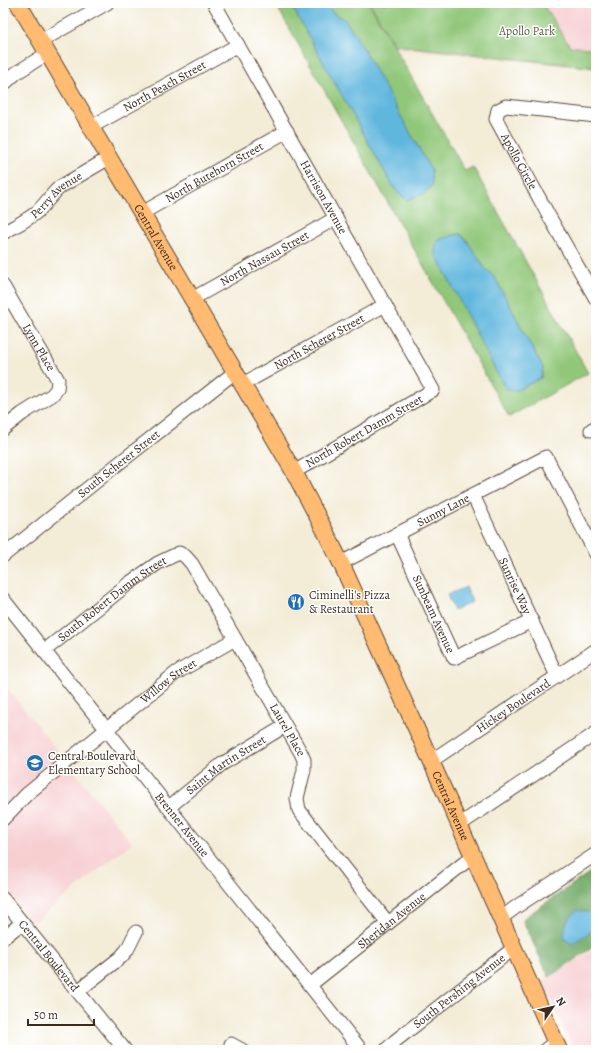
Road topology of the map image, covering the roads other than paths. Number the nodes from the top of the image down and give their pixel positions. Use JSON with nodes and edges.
{"nodes":[{"id":1,"x":18,"y":3,"type":"edge"},
{"id":2,"x":107,"y":3,"type":"edge"},
{"id":3,"x":214,"y":3,"type":"edge"},
{"id":4,"x":238,"y":45,"type":"junction"},
{"id":5,"x":44,"y":47,"type":"junction"},
{"id":6,"x":3,"y":85,"type":"edge"},
{"id":7,"x":596,"y":116,"type":"edge"},
{"id":8,"x":91,"y":127,"type":"junction"},
{"id":9,"x":287,"y":131,"type":"junction"},
{"id":10,"x":109,"y":158,"type":"junction"},
{"id":11,"x":142,"y":213,"type":"junction"},
{"id":12,"x":336,"y":218,"type":"junction"},
{"id":13,"x":3,"y":233,"type":"edge"},
{"id":14,"x":3,"y":286,"type":"edge"},
{"id":15,"x":192,"y":299,"type":"junction"},
{"id":16,"x":596,"y":299,"type":"edge"},
{"id":17,"x":385,"y":305,"type":"junction"},
{"id":18,"x":243,"y":378,"type":"junction"},
{"id":19,"x":433,"y":390,"type":"joint"},
{"id":20,"x":3,"y":429,"type":"edge"},
{"id":21,"x":294,"y":472,"type":"junction"},
{"id":22,"x":473,"y":495,"type":"junction"},
{"id":23,"x":396,"y":534,"type":"junction"},
{"id":24,"x":596,"y":554,"type":"edge"},
{"id":25,"x":182,"y":555,"type":"joint"},
{"id":26,"x":3,"y":556,"type":"edge"},
{"id":27,"x":340,"y":563,"type":"junction"},
{"id":28,"x":3,"y":599,"type":"edge"},
{"id":29,"x":532,"y":621,"type":"junction"},
{"id":30,"x":235,"y":639,"type":"junction"},
{"id":31,"x":596,"y":650,"type":"edge"},
{"id":32,"x":44,"y":651,"type":"junction"},
{"id":33,"x":558,"y":676,"type":"junction"},
{"id":34,"x":285,"y":726,"type":"junction"},
{"id":35,"x":106,"y":729,"type":"junction"},
{"id":36,"x":596,"y":733,"type":"edge"},
{"id":37,"x":431,"y":761,"type":"junction"},
{"id":38,"x":169,"y":808,"type":"junction"},
{"id":39,"x":3,"y":819,"type":"edge"},
{"id":40,"x":459,"y":825,"type":"junction"},
{"id":41,"x":596,"y":854,"type":"edge"},
{"id":42,"x":473,"y":856,"type":"junction"},
{"id":43,"x":3,"y":899,"type":"edge"},
{"id":44,"x":500,"y":919,"type":"junction"},
{"id":45,"x":22,"y":922,"type":"junction"},
{"id":46,"x":388,"y":923,"type":"junction"},
{"id":47,"x":136,"y":932,"type":"dead end"},
{"id":48,"x":3,"y":938,"type":"edge"},
{"id":49,"x":514,"y":948,"type":"junction"},
{"id":50,"x":310,"y":985,"type":"junction"},
{"id":51,"x":78,"y":991,"type":"junction"},
{"id":52,"x":553,"y":1047,"type":"edge"},
{"id":53,"x":125,"y":1050,"type":"edge"},
{"id":54,"x":362,"y":1050,"type":"edge"},
{"id":55,"x":386,"y":1050,"type":"edge"}],
"edges":[{"from":1,"to":5,"type":"main road","name":"Central Avenue"},
{"from":2,"to":5,"type":"street"},
{"from":3,"to":4,"type":"street","name":"Harrison Avenue"},
{"from":4,"to":8,"type":"street","name":"North Peach Street"},
{"from":4,"to":9,"type":"street","name":"Harrison Avenue"},
{"from":5,"to":6,"type":"street"},
{"from":5,"to":8,"type":"main road","name":"Central Avenue"},
{"from":7,"to":16,"type":"street","name":"Apollo Circle"},
{"from":8,"to":10,"type":"main road","name":"Central Avenue"},
{"from":9,"to":11,"type":"street","name":"North Butehorn Street"},
{"from":9,"to":12,"type":"street","name":"Harrison Avenue"},
{"from":10,"to":11,"type":"main road","name":"Central Avenue"},
{"from":10,"to":13,"type":"street","name":"Perry Avenue"},
{"from":11,"to":15,"type":"main road","name":"Central Avenue"},
{"from":12,"to":15,"type":"street","name":"North Nassau Street"},
{"from":12,"to":17,"type":"street","name":"Harrison Avenue"},
{"from":14,"to":20,"type":"street","name":"Lynn Place"},
{"from":15,"to":18,"type":"main road","name":"Central Avenue"},
{"from":17,"to":18,"type":"street","name":"North Scherer Street"},
{"from":17,"to":19,"type":"street","name":"Harrison Avenue"},
{"from":18,"to":21,"type":"main road","name":"Central Avenue"},
{"from":18,"to":26,"type":"street","name":"South Scherer Street"},
{"from":19,"to":21,"type":"street","name":"North Robert Damm Street"},
{"from":21,"to":27,"type":"main road","name":"Central Avenue"},
{"from":22,"to":23,"type":"street","name":"Sunny Lane"},
{"from":22,"to":24,"type":"street","name":"Sunny Lane"},
{"from":22,"to":29,"type":"street","name":"Sunrise Way"},
{"from":23,"to":27,"type":"street","name":"Sunny Lane"},
{"from":23,"to":29,"type":"street","name":"Sunbeam Avenue"},
{"from":25,"to":30,"type":"street","name":"Laurel Place"},
{"from":25,"to":32,"type":"street","name":"South Robert Damm Street"},
{"from":27,"to":37,"type":"main road","name":"Central Avenue"},
{"from":28,"to":32,"type":"street","name":"Brenner Avenue"},
{"from":29,"to":33,"type":"street","name":"Sunrise Way"},
{"from":30,"to":34,"type":"street","name":"Laurel Place"},
{"from":30,"to":35,"type":"street","name":"Willow Street"},
{"from":31,"to":33,"type":"street","name":"Hickey Boulevard"},
{"from":32,"to":35,"type":"street","name":"Brenner Avenue"},
{"from":33,"to":37,"type":"street","name":"Hickey Boulevard"},
{"from":34,"to":38,"type":"street","name":"Saint Martin Street"},
{"from":34,"to":46,"type":"street","name":"Laurel Place"},
{"from":35,"to":38,"type":"street","name":"Brenner Avenue"},
{"from":35,"to":39,"type":"street"},
{"from":36,"to":40,"type":"street"},
{"from":37,"to":40,"type":"main road","name":"Central Avenue"},
{"from":38,"to":50,"type":"street","name":"Brenner Avenue"},
{"from":40,"to":42,"type":"main road","name":"Central Avenue"},
{"from":41,"to":44,"type":"street"},
{"from":42,"to":44,"type":"main road","name":"Central Avenue"},
{"from":42,"to":46,"type":"street","name":"Sheridan Avenue"},
{"from":43,"to":45,"type":"street","name":"Central Boulevard"},
{"from":44,"to":49,"type":"main road","name":"Central Avenue"},
{"from":45,"to":48,"type":"street"},
{"from":45,"to":51,"type":"street","name":"Central Boulevard"},
{"from":46,"to":50,"type":"street","name":"Sheridan Avenue"},
{"from":47,"to":51,"type":"street"},
{"from":49,"to":52,"type":"main road","name":"Central Avenue"},
{"from":49,"to":55,"type":"street","name":"South Pershing Avenue"},
{"from":50,"to":54,"type":"street","name":"Brenner Avenue"},
{"from":51,"to":53,"type":"street","name":"Central Boulevard"}]}
